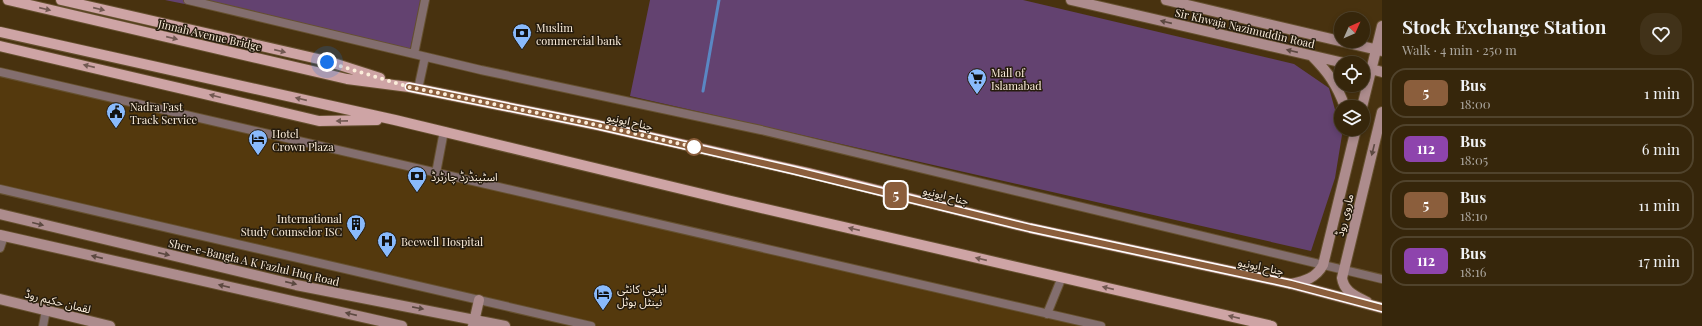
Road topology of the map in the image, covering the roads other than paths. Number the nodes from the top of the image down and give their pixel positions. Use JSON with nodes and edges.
{"nodes":[{"id":1,"x":8,"y":0,"type":"edge"},
{"id":2,"x":61,"y":0,"type":"edge"},
{"id":3,"x":188,"y":0,"type":"edge"},
{"id":4,"x":425,"y":0,"type":"edge"},
{"id":5,"x":1071,"y":0,"type":"edge"},
{"id":6,"x":1166,"y":0,"type":"edge"},
{"id":7,"x":1382,"y":26,"type":"edge"},
{"id":8,"x":0,"y":32,"type":"edge"},
{"id":9,"x":0,"y":46,"type":"edge"},
{"id":10,"x":1379,"y":50,"type":"edge"},
{"id":11,"x":414,"y":54,"type":"junction"},
{"id":12,"x":1312,"y":56,"type":"junction"},
{"id":13,"x":425,"y":57,"type":"junction"},
{"id":14,"x":1334,"y":61,"type":"edge"},
{"id":15,"x":1370,"y":64,"type":"edge"},
{"id":16,"x":1370,"y":69,"type":"edge"},
{"id":17,"x":0,"y":72,"type":"edge"},
{"id":18,"x":1382,"y":72,"type":"edge"},
{"id":19,"x":414,"y":88,"type":"junction"},
{"id":20,"x":1341,"y":100,"type":"edge"},
{"id":21,"x":1382,"y":112,"type":"edge"},
{"id":22,"x":395,"y":120,"type":"junction"},
{"id":23,"x":444,"y":131,"type":"junction"},
{"id":24,"x":1353,"y":136,"type":"edge"},
{"id":25,"x":436,"y":172,"type":"junction"},
{"id":26,"x":0,"y":189,"type":"edge"},
{"id":27,"x":0,"y":214,"type":"edge"},
{"id":28,"x":2,"y":236,"type":"edge"},
{"id":29,"x":0,"y":248,"type":"edge"},
{"id":30,"x":1323,"y":265,"type":"junction"},
{"id":31,"x":1343,"y":271,"type":"junction"},
{"id":32,"x":1062,"y":277,"type":"junction"},
{"id":33,"x":1382,"y":279,"type":"edge"},
{"id":34,"x":1291,"y":284,"type":"junction"},
{"id":35,"x":0,"y":299,"type":"edge"},
{"id":36,"x":478,"y":300,"type":"junction"},
{"id":37,"x":1379,"y":307,"type":"edge"},
{"id":38,"x":46,"y":310,"type":"junction"},
{"id":39,"x":1047,"y":314,"type":"junction"},
{"id":40,"x":367,"y":322,"type":"edge"},
{"id":41,"x":474,"y":322,"type":"edge"},
{"id":42,"x":388,"y":325,"type":"edge"},
{"id":43,"x":43,"y":326,"type":"edge"},
{"id":44,"x":108,"y":326,"type":"edge"},
{"id":45,"x":402,"y":326,"type":"edge"},
{"id":46,"x":505,"y":326,"type":"edge"},
{"id":47,"x":591,"y":326,"type":"edge"},
{"id":48,"x":1101,"y":326,"type":"edge"},
{"id":49,"x":1272,"y":326,"type":"edge"}],
"edges":[{"from":1,"to":19,"type":"main road","name":"Jinnah Avenue Bridge","one_way":true},
{"from":2,"to":19,"type":"main road","one_way":true},
{"from":3,"to":11,"type":"street"},
{"from":4,"to":11,"type":"street"},
{"from":12,"to":5,"type":"main road","name":"Sir Khwaja Nazimuddin Road","one_way":true},
{"from":6,"to":10,"type":"main road","name":"Sir Khwaja Nazimuddin Road"},
{"from":7,"to":10,"type":"main road"},
{"from":22,"to":8,"type":"main road","one_way":true},
{"from":22,"to":9,"type":"main road","one_way":true},
{"from":10,"to":15,"type":"main road"},
{"from":11,"to":13,"type":"street"},
{"from":12,"to":14,"type":"main road","name":"Sir Khwaja Nazimuddin Road"},
{"from":12,"to":20,"type":"main road"},
{"from":13,"to":19,"type":"street"},
{"from":13,"to":30,"type":"street"},
{"from":16,"to":18,"type":"main road"},
{"from":17,"to":25,"type":"street"},
{"from":19,"to":34,"type":"main road","name":"جناح ایونیو"},
{"from":21,"to":31,"type":"main road","name":"ماروی روڈ","one_way":true},
{"from":22,"to":23,"type":"main road"},
{"from":23,"to":25,"type":"street"},
{"from":32,"to":23,"type":"main road","one_way":true},
{"from":24,"to":30,"type":"main road","name":"ماروی روڈ"},
{"from":25,"to":39,"type":"street"},
{"from":26,"to":36,"type":"street"},
{"from":27,"to":41,"type":"main road","name":"Sher-e-Bangla A K Fazlul Huq Road","one_way":true},
{"from":28,"to":29,"type":"street"},
{"from":40,"to":28,"type":"main road","one_way":true},
{"from":30,"to":31,"type":"street"},
{"from":30,"to":34,"type":"main road"},
{"from":31,"to":33,"type":"street"},
{"from":31,"to":37,"type":"main road","name":"ماروی روڈ"},
{"from":32,"to":39,"type":"street"},
{"from":49,"to":32,"type":"main road","one_way":true},
{"from":34,"to":37,"type":"main road","name":"جناح ایونیو"},
{"from":35,"to":38,"type":"main road","name":"لقمان حکیم روڈ"},
{"from":36,"to":41,"type":"main road"},
{"from":36,"to":47,"type":"street"},
{"from":38,"to":43,"type":"street"},
{"from":38,"to":44,"type":"main road","name":"لقمان حکیم روڈ"},
{"from":39,"to":48,"type":"street"},
{"from":40,"to":42,"type":"main road"},
{"from":41,"to":46,"type":"main road","name":"Sher-e-Bangla A K Fazlul Huq Road"},
{"from":42,"to":45,"type":"main road"}]}
